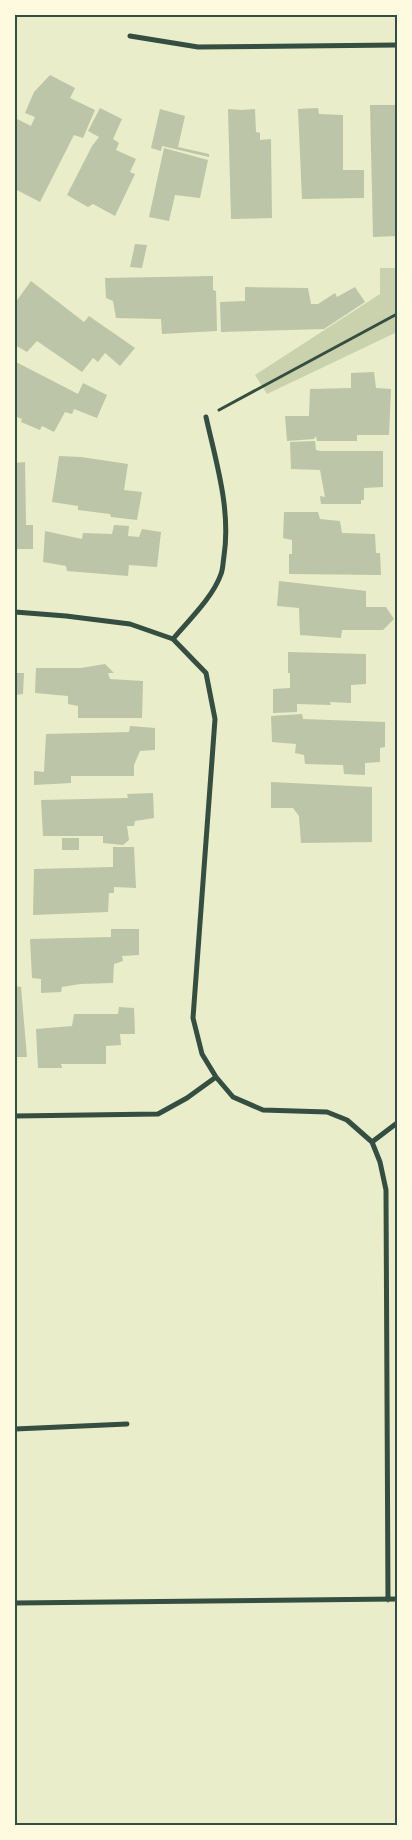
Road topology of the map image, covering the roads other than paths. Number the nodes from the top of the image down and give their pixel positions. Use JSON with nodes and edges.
{"nodes":[{"id":1,"x":130,"y":36,"type":"dead end"},
{"id":2,"x":397,"y":45,"type":"edge"},
{"id":3,"x":206,"y":417,"type":"road end"},
{"id":4,"x":15,"y":612,"type":"edge"},
{"id":5,"x":173,"y":638,"type":"junction"},
{"id":6,"x":216,"y":1077,"type":"junction"},
{"id":7,"x":15,"y":1116,"type":"edge"},
{"id":8,"x":397,"y":1124,"type":"edge"},
{"id":9,"x":372,"y":1142,"type":"junction"},
{"id":10,"x":127,"y":1424,"type":"dead end"},
{"id":11,"x":15,"y":1429,"type":"edge"},
{"id":12,"x":397,"y":1599,"type":"edge"},
{"id":13,"x":388,"y":1600,"type":"junction"},
{"id":14,"x":15,"y":1603,"type":"edge"}],
"edges":[{"from":1,"to":2,"type":"street"},
{"from":3,"to":5,"type":"street"},
{"from":4,"to":5,"type":"street"},
{"from":5,"to":6,"type":"street"},
{"from":6,"to":7,"type":"street"},
{"from":6,"to":9,"type":"street"},
{"from":8,"to":9,"type":"street"},
{"from":9,"to":13,"type":"street"},
{"from":10,"to":11,"type":"street"},
{"from":12,"to":13,"type":"street"},
{"from":13,"to":14,"type":"street"}]}
